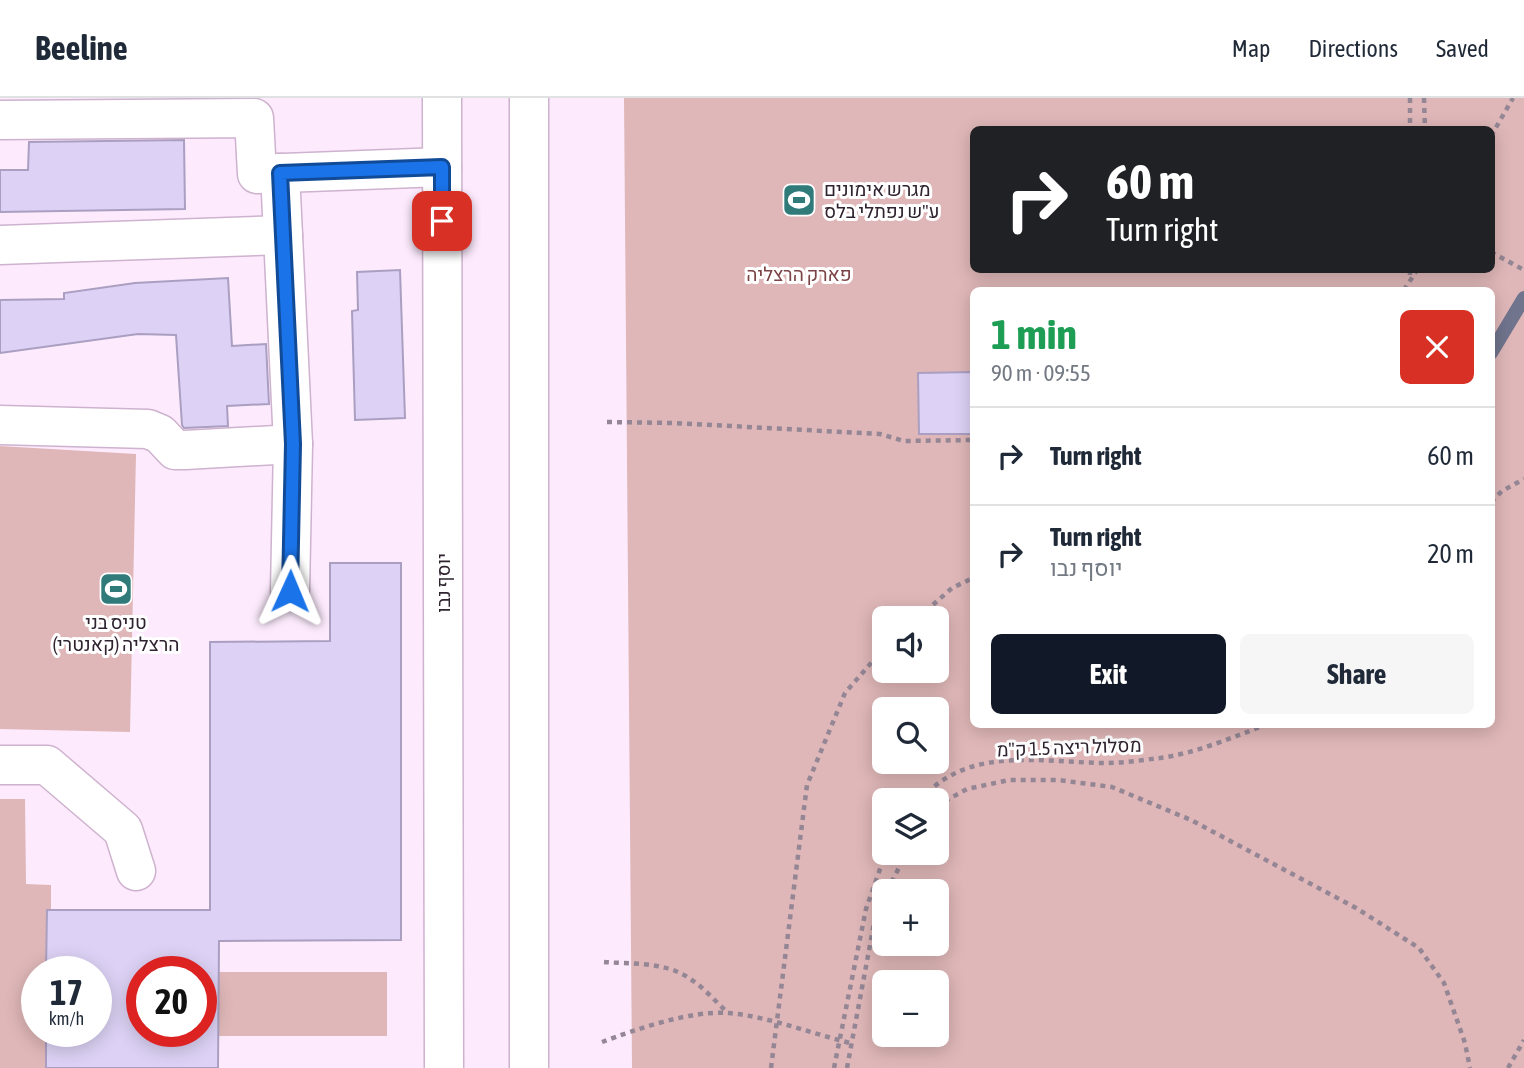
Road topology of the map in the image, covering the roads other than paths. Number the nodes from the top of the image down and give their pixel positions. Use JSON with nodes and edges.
{"nodes":[{"id":1,"x":442,"y":98,"type":"edge"},
{"id":2,"x":529,"y":98,"type":"edge"},
{"id":3,"x":0,"y":120,"type":"edge"},
{"id":4,"x":442,"y":167,"type":"junction"},
{"id":5,"x":268,"y":173,"type":"junction"},
{"id":6,"x":283,"y":235,"type":"junction"},
{"id":7,"x":0,"y":245,"type":"edge"},
{"id":8,"x":0,"y":425,"type":"edge"},
{"id":9,"x":293,"y":444,"type":"junction"},
{"id":10,"x":290,"y":591,"type":"dead end"},
{"id":11,"x":0,"y":765,"type":"edge"},
{"id":12,"x":136,"y":870,"type":"dead end"},
{"id":13,"x":444,"y":1068,"type":"edge"},
{"id":14,"x":529,"y":1068,"type":"edge"}],
"edges":[{"from":1,"to":4,"type":"street","name":"יוסף נבו"},
{"from":2,"to":14,"type":"street"},
{"from":3,"to":5,"type":"street"},
{"from":4,"to":5,"type":"street"},
{"from":4,"to":13,"type":"street","name":"יוסף נבו"},
{"from":5,"to":6,"type":"street"},
{"from":6,"to":7,"type":"street"},
{"from":6,"to":9,"type":"street"},
{"from":8,"to":9,"type":"street"},
{"from":9,"to":10,"type":"street"},
{"from":11,"to":12,"type":"street"}]}
